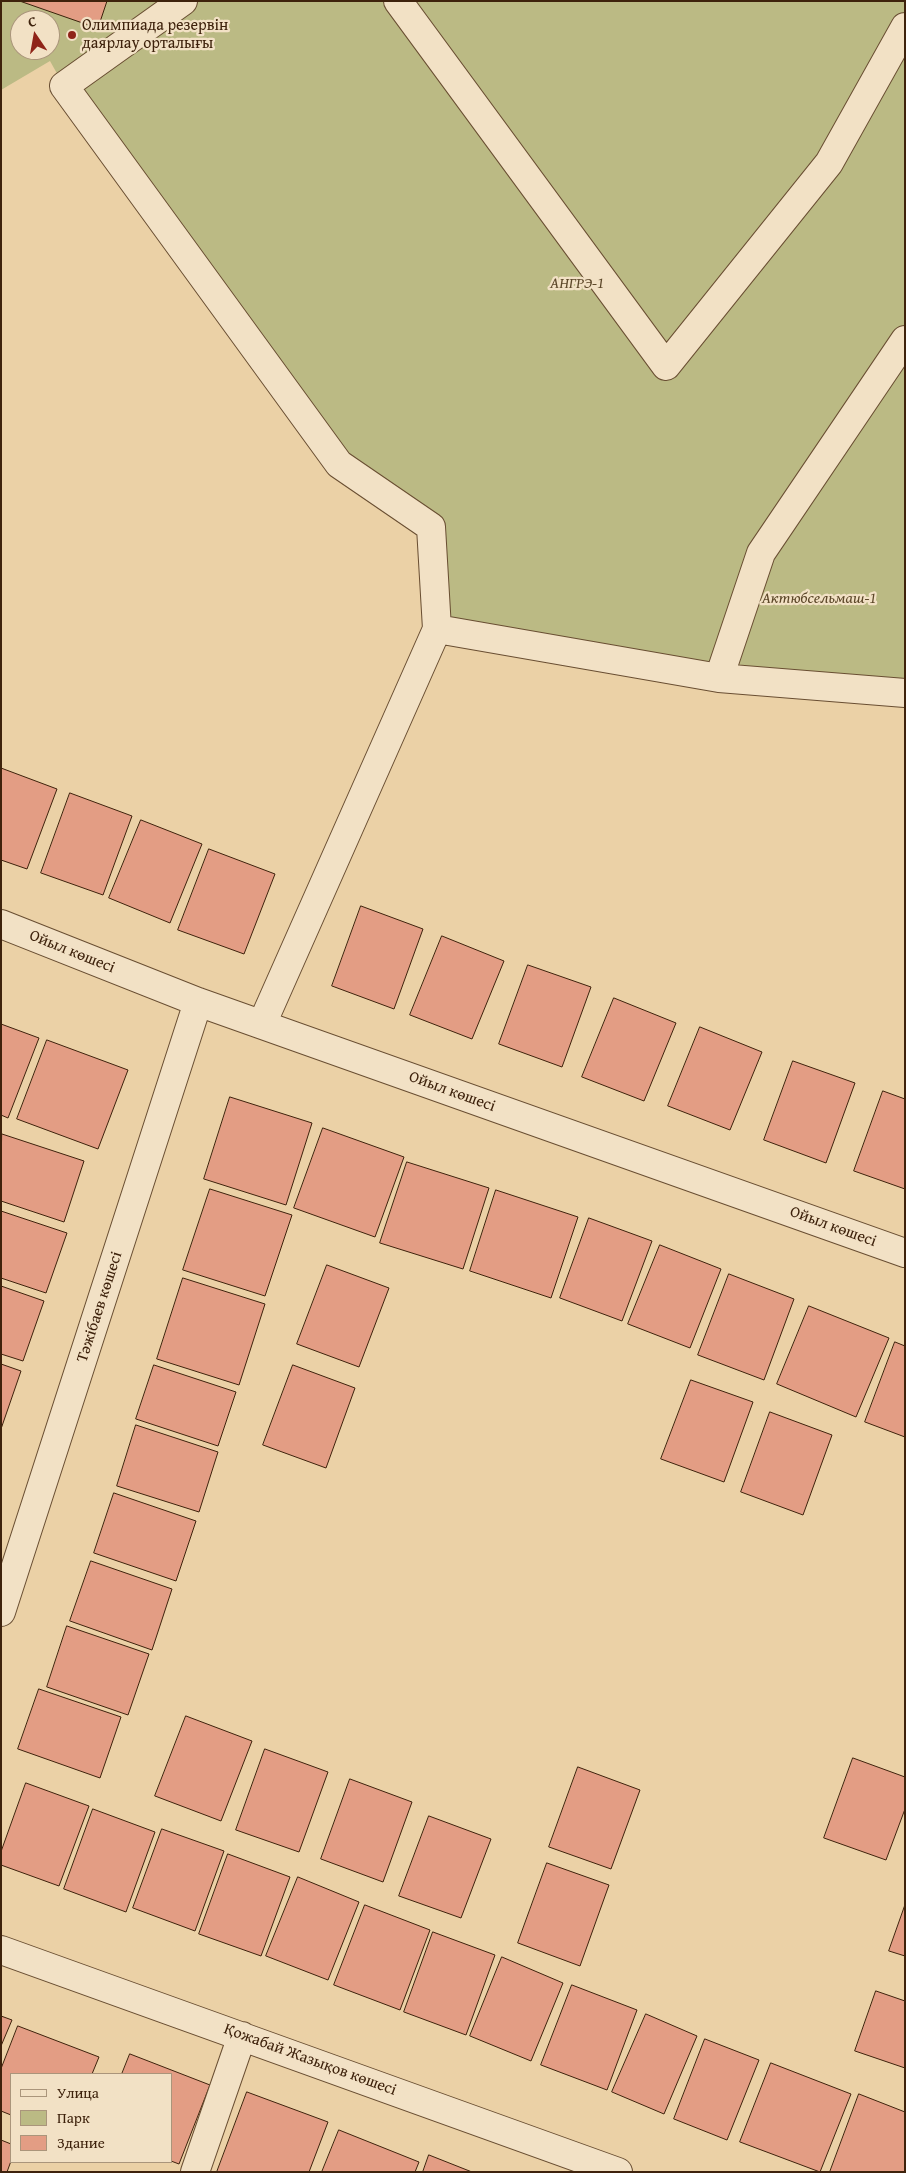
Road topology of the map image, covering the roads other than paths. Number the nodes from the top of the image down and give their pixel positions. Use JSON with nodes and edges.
{"nodes":[{"id":1,"x":183,"y":1,"type":"edge"},
{"id":2,"x":400,"y":2,"type":"edge"},
{"id":3,"x":905,"y":27,"type":"edge"},
{"id":4,"x":905,"y":340,"type":"edge"},
{"id":5,"x":437,"y":629,"type":"junction"},
{"id":6,"x":719,"y":678,"type":"junction"},
{"id":7,"x":905,"y":693,"type":"edge"},
{"id":8,"x":1,"y":924,"type":"edge"},
{"id":9,"x":198,"y":1002,"type":"junction"},
{"id":10,"x":262,"y":1024,"type":"junction"},
{"id":11,"x":905,"y":1253,"type":"edge"},
{"id":12,"x":1,"y":1612,"type":"edge"},
{"id":13,"x":1,"y":1950,"type":"edge"},
{"id":14,"x":242,"y":2036,"type":"junction"},
{"id":15,"x":195,"y":2172,"type":"edge"},
{"id":16,"x":618,"y":2172,"type":"edge"}],
"edges":[{"from":1,"to":5,"type":"street"},
{"from":2,"to":3,"type":"street"},
{"from":4,"to":6,"type":"street"},
{"from":5,"to":6,"type":"street"},
{"from":5,"to":10,"type":"street"},
{"from":6,"to":7,"type":"street"},
{"from":8,"to":9,"type":"street","name":"Ойыл көшесі"},
{"from":9,"to":10,"type":"street","name":"Ойыл көшесі"},
{"from":9,"to":12,"type":"street","name":"Тәжібаев көшесі"},
{"from":10,"to":11,"type":"street","name":"Ойыл көшесі"},
{"from":13,"to":14,"type":"street","name":"Қожабай Жазықов көшесі"},
{"from":14,"to":15,"type":"street"},
{"from":14,"to":16,"type":"street","name":"Қожабай Жазықов көшесі"}]}
